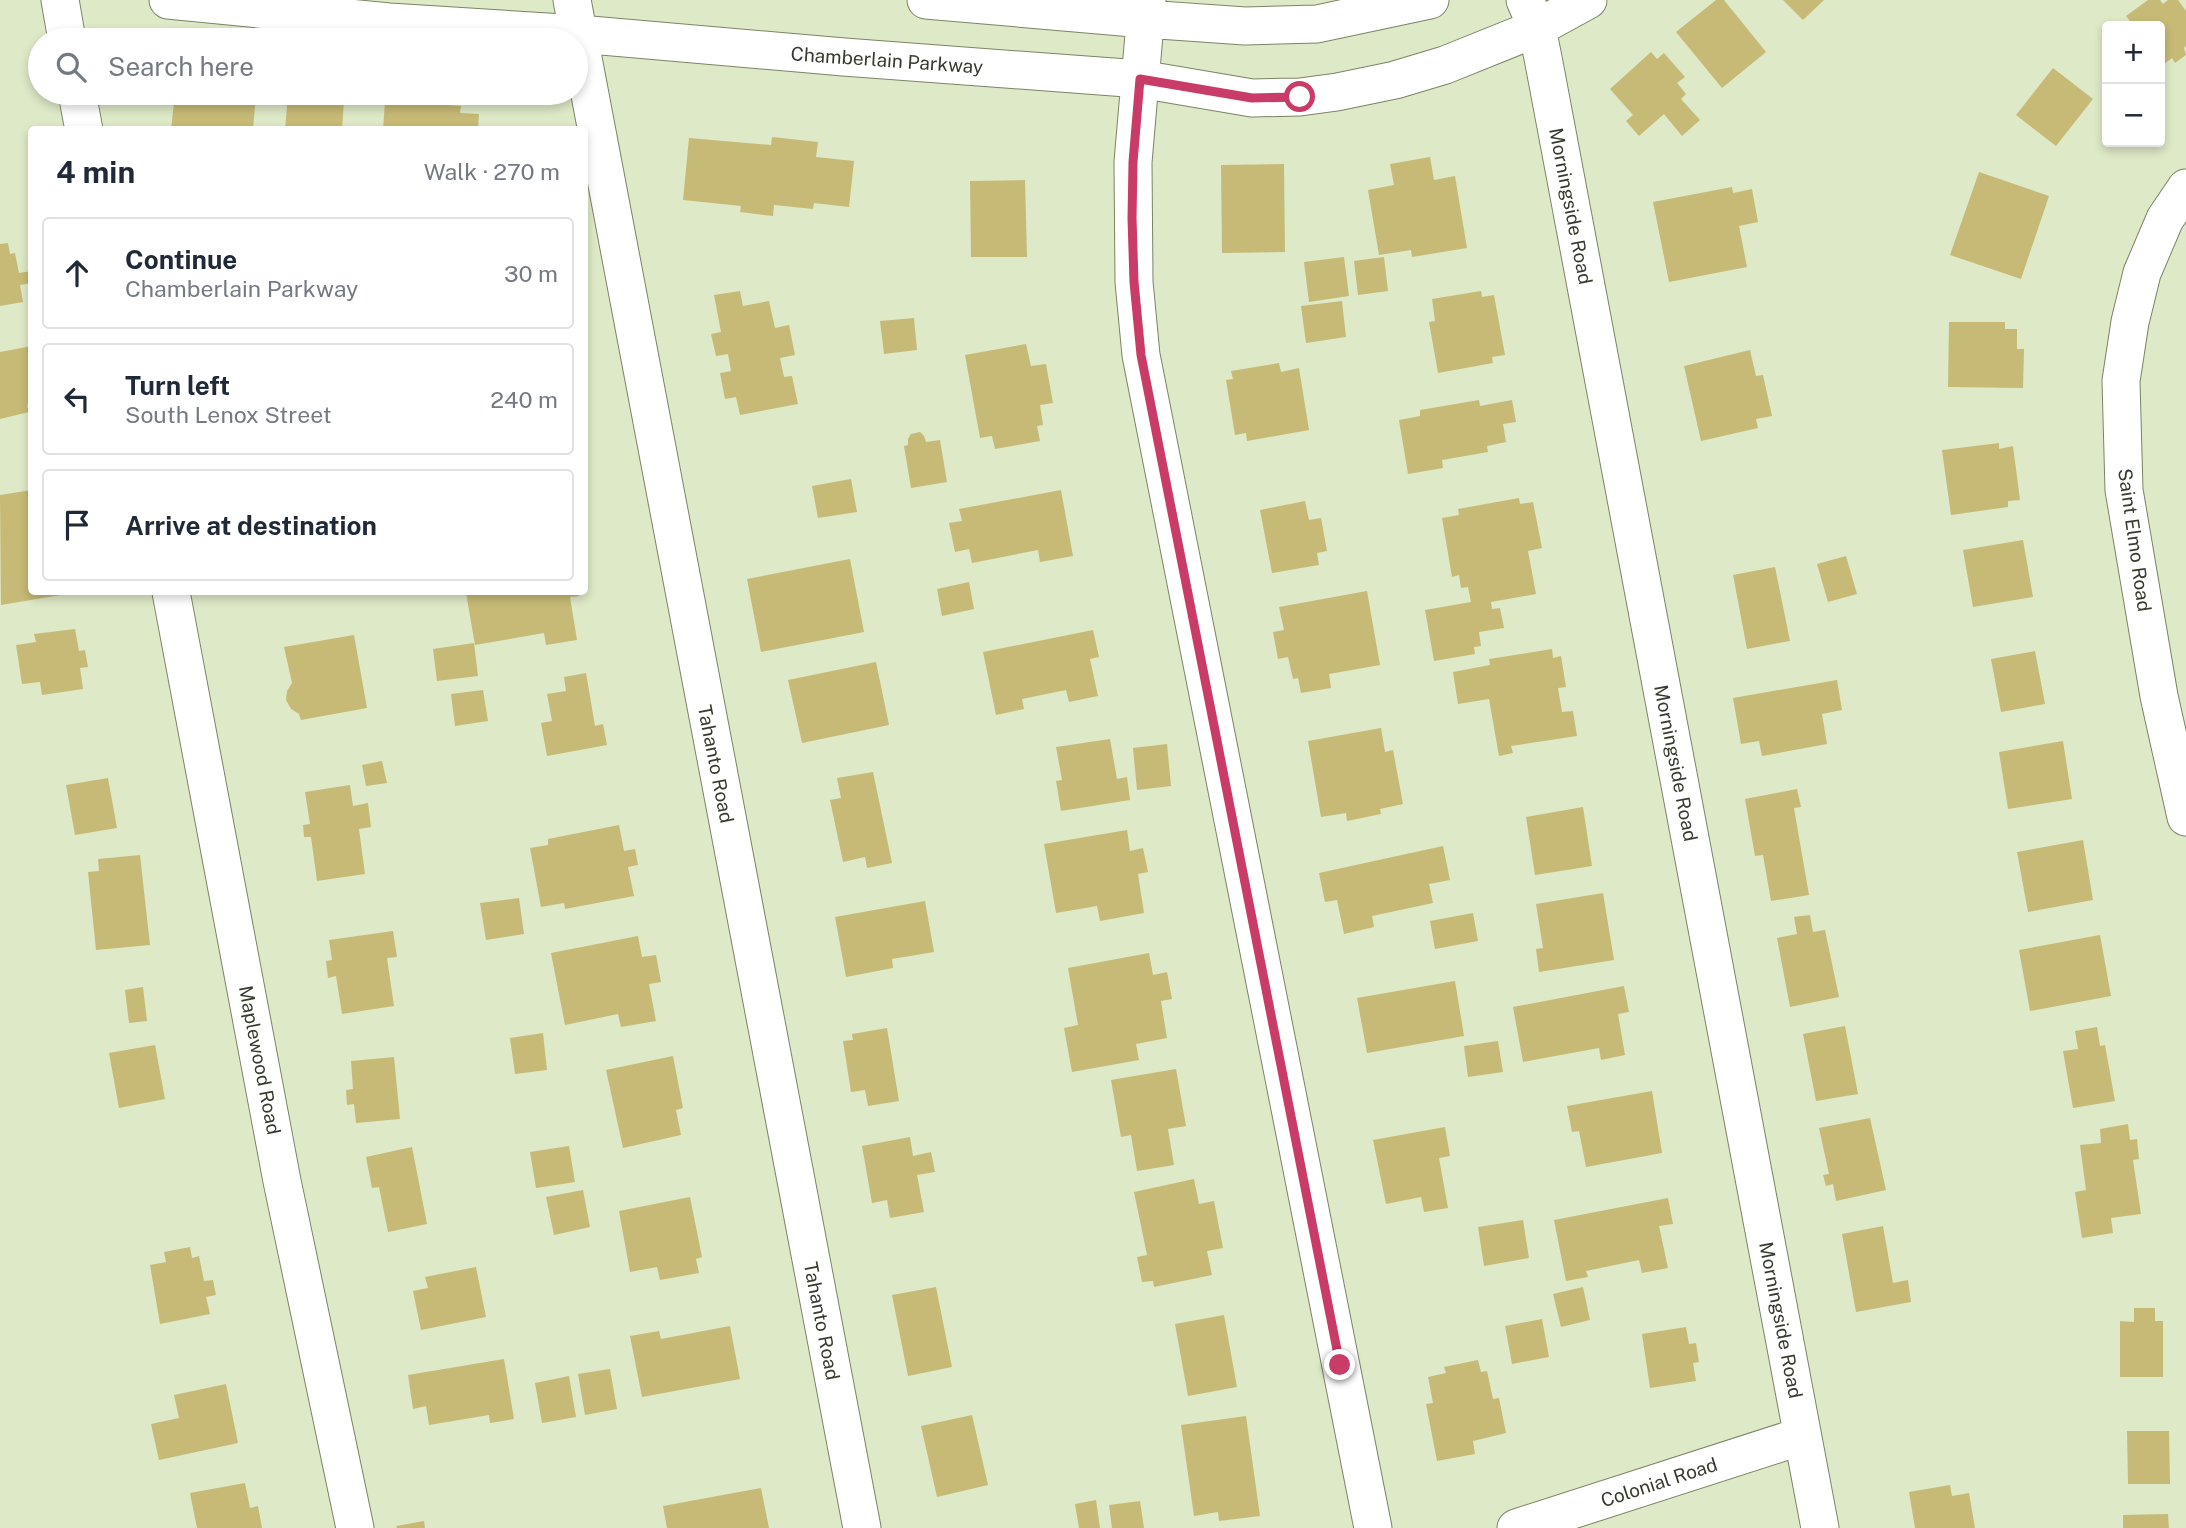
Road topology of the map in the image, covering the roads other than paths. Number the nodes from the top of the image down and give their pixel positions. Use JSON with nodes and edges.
{"nodes":[{"id":1,"x":60,"y":0,"type":"edge"},
{"id":2,"x":168,"y":0,"type":"edge"},
{"id":3,"x":926,"y":0,"type":"edge"},
{"id":4,"x":1430,"y":0,"type":"edge"},
{"id":5,"x":1588,"y":0,"type":"edge"},
{"id":6,"x":1146,"y":10,"type":"edge"},
{"id":7,"x":1531,"y":14,"type":"edge"},
{"id":8,"x":576,"y":17,"type":"edge"},
{"id":9,"x":65,"y":28,"type":"edge"},
{"id":10,"x":1140,"y":79,"type":"junction"},
{"id":11,"x":588,"y":80,"type":"edge"},
{"id":12,"x":79,"y":105,"type":"edge"},
{"id":13,"x":83,"y":126,"type":"edge"},
{"id":14,"x":2186,"y":188,"type":"edge"},
{"id":15,"x":172,"y":595,"type":"edge"},
{"id":16,"x":2186,"y":817,"type":"edge"},
{"id":17,"x":1802,"y":1436,"type":"junction"},
{"id":18,"x":355,"y":1528,"type":"edge"},
{"id":19,"x":862,"y":1528,"type":"edge"},
{"id":20,"x":1373,"y":1528,"type":"edge"},
{"id":21,"x":1516,"y":1528,"type":"edge"},
{"id":22,"x":1820,"y":1528,"type":"edge"}],
"edges":[{"from":1,"to":9,"type":"street"},
{"from":2,"to":8,"type":"street","name":"Chamberlain Parkway"},
{"from":3,"to":6,"type":"street"},
{"from":4,"to":6,"type":"street"},
{"from":5,"to":7,"type":"street","name":"Chamberlain Parkway"},
{"from":6,"to":10,"type":"street"},
{"from":7,"to":10,"type":"street","name":"Chamberlain Parkway"},
{"from":7,"to":17,"type":"street","name":"Morningside Road"},
{"from":8,"to":10,"type":"street","name":"Chamberlain Parkway"},
{"from":10,"to":20,"type":"street"},
{"from":11,"to":19,"type":"street","name":"Tahanto Road"},
{"from":12,"to":13,"type":"street"},
{"from":14,"to":16,"type":"street","name":"Saint Elmo Road"},
{"from":15,"to":18,"type":"street","name":"Maplewood Road"},
{"from":17,"to":21,"type":"street","name":"Colonial Road"},
{"from":17,"to":22,"type":"street","name":"Morningside Road"}]}
